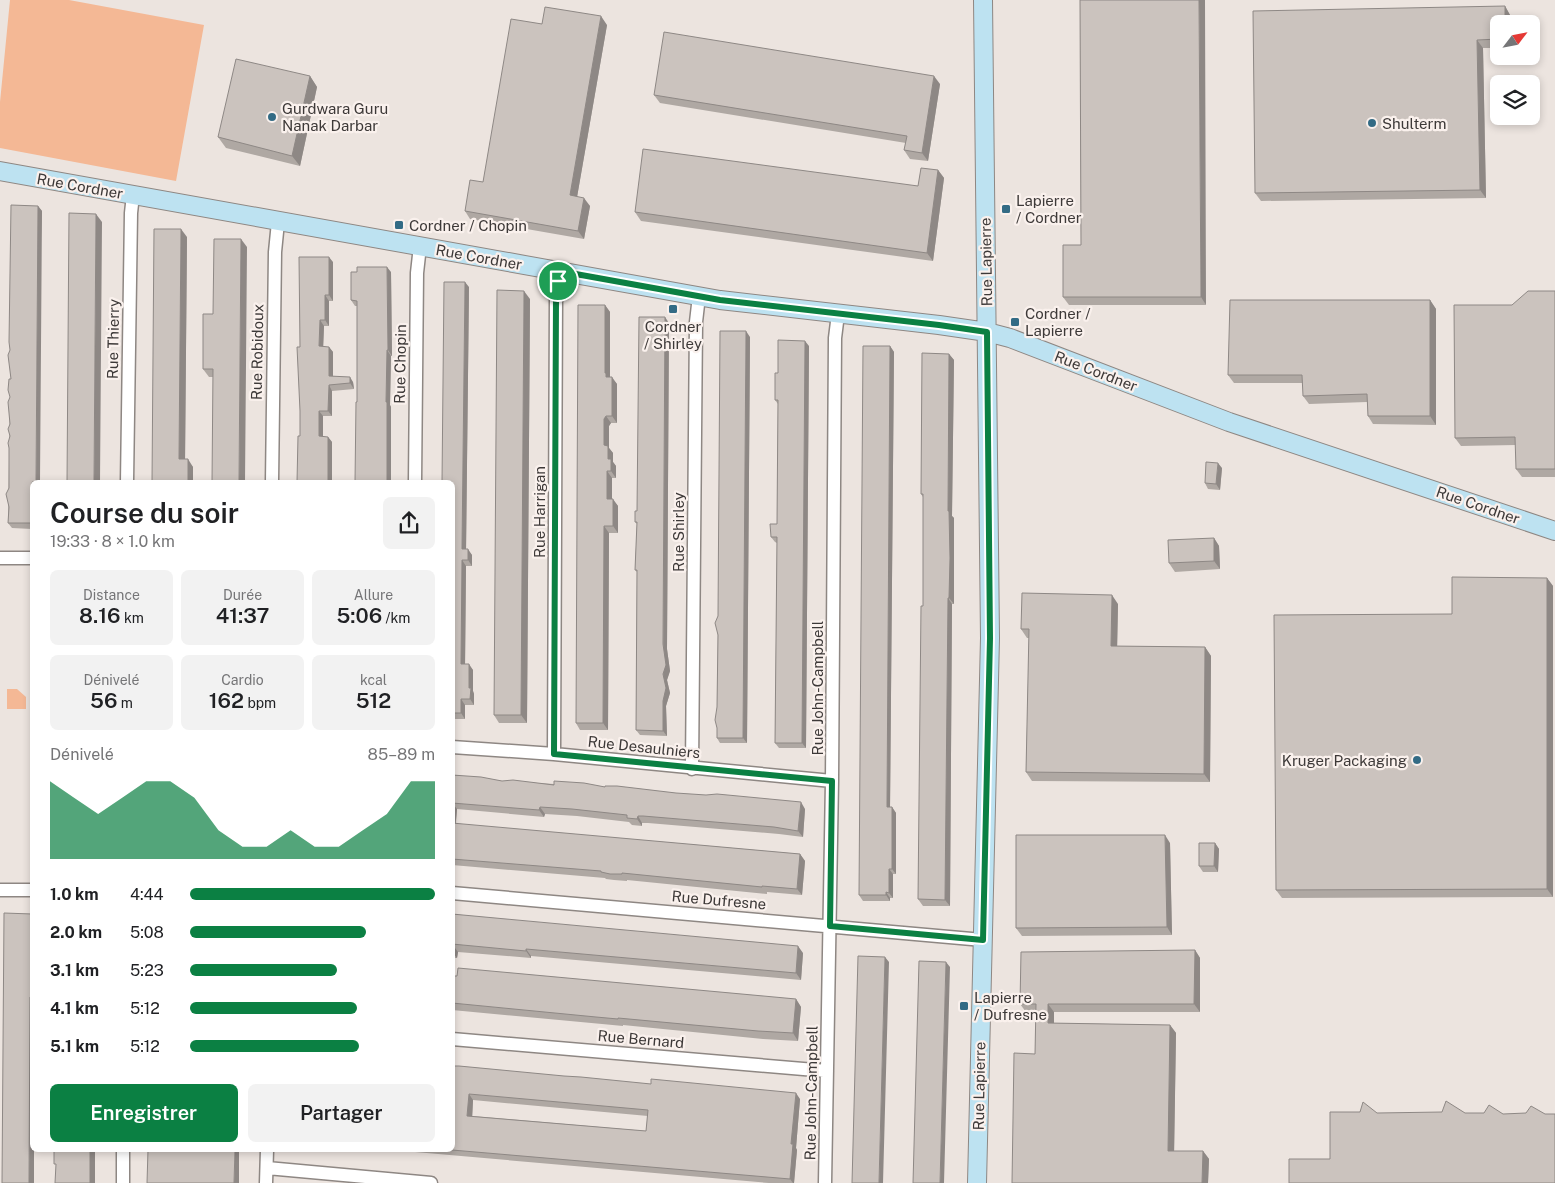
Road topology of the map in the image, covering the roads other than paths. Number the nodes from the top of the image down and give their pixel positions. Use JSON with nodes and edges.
{"nodes":[{"id":1,"x":983,"y":0,"type":"edge"},
{"id":2,"x":0,"y":171,"type":"edge"},
{"id":3,"x":133,"y":195,"type":"junction"},
{"id":4,"x":278,"y":222,"type":"junction"},
{"id":5,"x":420,"y":246,"type":"junction"},
{"id":6,"x":559,"y":271,"type":"junction"},
{"id":7,"x":699,"y":296,"type":"junction"},
{"id":8,"x":838,"y":314,"type":"junction"},
{"id":9,"x":987,"y":332,"type":"junction"},
{"id":10,"x":127,"y":480,"type":"edge"},
{"id":11,"x":272,"y":480,"type":"edge"},
{"id":12,"x":415,"y":480,"type":"edge"},
{"id":13,"x":1555,"y":531,"type":"edge"},
{"id":14,"x":0,"y":558,"type":"edge"},
{"id":15,"x":30,"y":558,"type":"edge"},
{"id":16,"x":455,"y":746,"type":"edge"},
{"id":17,"x":554,"y":754,"type":"junction"},
{"id":18,"x":692,"y":768,"type":"junction"},
{"id":19,"x":832,"y":781,"type":"junction"},
{"id":20,"x":0,"y":890,"type":"edge"},
{"id":21,"x":30,"y":890,"type":"edge"},
{"id":22,"x":455,"y":893,"type":"edge"},
{"id":23,"x":830,"y":926,"type":"junction"},
{"id":24,"x":983,"y":940,"type":"junction"},
{"id":25,"x":455,"y":1039,"type":"edge"},
{"id":26,"x":827,"y":1071,"type":"junction"},
{"id":27,"x":123,"y":1152,"type":"edge"},
{"id":28,"x":267,"y":1152,"type":"edge"},
{"id":29,"x":266,"y":1168,"type":"junction"},
{"id":30,"x":123,"y":1183,"type":"edge"},
{"id":31,"x":266,"y":1183,"type":"edge"},
{"id":32,"x":431,"y":1183,"type":"edge"},
{"id":33,"x":825,"y":1183,"type":"edge"},
{"id":34,"x":977,"y":1183,"type":"edge"}],
"edges":[{"from":1,"to":9,"type":"street","name":"Rue Lapierre"},
{"from":2,"to":3,"type":"street","name":"Rue Cordner"},
{"from":3,"to":4,"type":"street","name":"Rue Cordner"},
{"from":3,"to":10,"type":"street","name":"Rue Thierry"},
{"from":4,"to":5,"type":"street","name":"Rue Cordner"},
{"from":4,"to":11,"type":"street","name":"Rue Robidoux"},
{"from":5,"to":6,"type":"street","name":"Rue Cordner"},
{"from":5,"to":12,"type":"street","name":"Rue Chopin"},
{"from":6,"to":7,"type":"street","name":"Rue Cordner"},
{"from":6,"to":17,"type":"street","name":"Rue Harrigan"},
{"from":7,"to":8,"type":"street","name":"Rue Cordner"},
{"from":7,"to":18,"type":"street","name":"Rue Shirley"},
{"from":8,"to":9,"type":"street","name":"Rue Cordner"},
{"from":8,"to":19,"type":"street","name":"Rue John-Campbell"},
{"from":9,"to":13,"type":"street","name":"Rue Cordner"},
{"from":9,"to":24,"type":"street","name":"Rue Lapierre"},
{"from":14,"to":15,"type":"street"},
{"from":16,"to":17,"type":"street","name":"Rue Desaulniers"},
{"from":17,"to":18,"type":"street","name":"Rue Desaulniers"},
{"from":18,"to":19,"type":"street","name":"Rue Desaulniers"},
{"from":19,"to":23,"type":"street","name":"Rue John-Campbell"},
{"from":20,"to":21,"type":"street"},
{"from":22,"to":23,"type":"street","name":"Rue Dufresne"},
{"from":23,"to":24,"type":"street","name":"Rue Dufresne"},
{"from":23,"to":26,"type":"street","name":"Rue John-Campbell"},
{"from":24,"to":34,"type":"street","name":"Rue Lapierre"},
{"from":25,"to":26,"type":"street","name":"Rue Bernard"},
{"from":26,"to":33,"type":"street","name":"Rue John-Campbell"},
{"from":27,"to":30,"type":"street"},
{"from":28,"to":29,"type":"street"},
{"from":29,"to":31,"type":"street"},
{"from":29,"to":32,"type":"street"}]}
